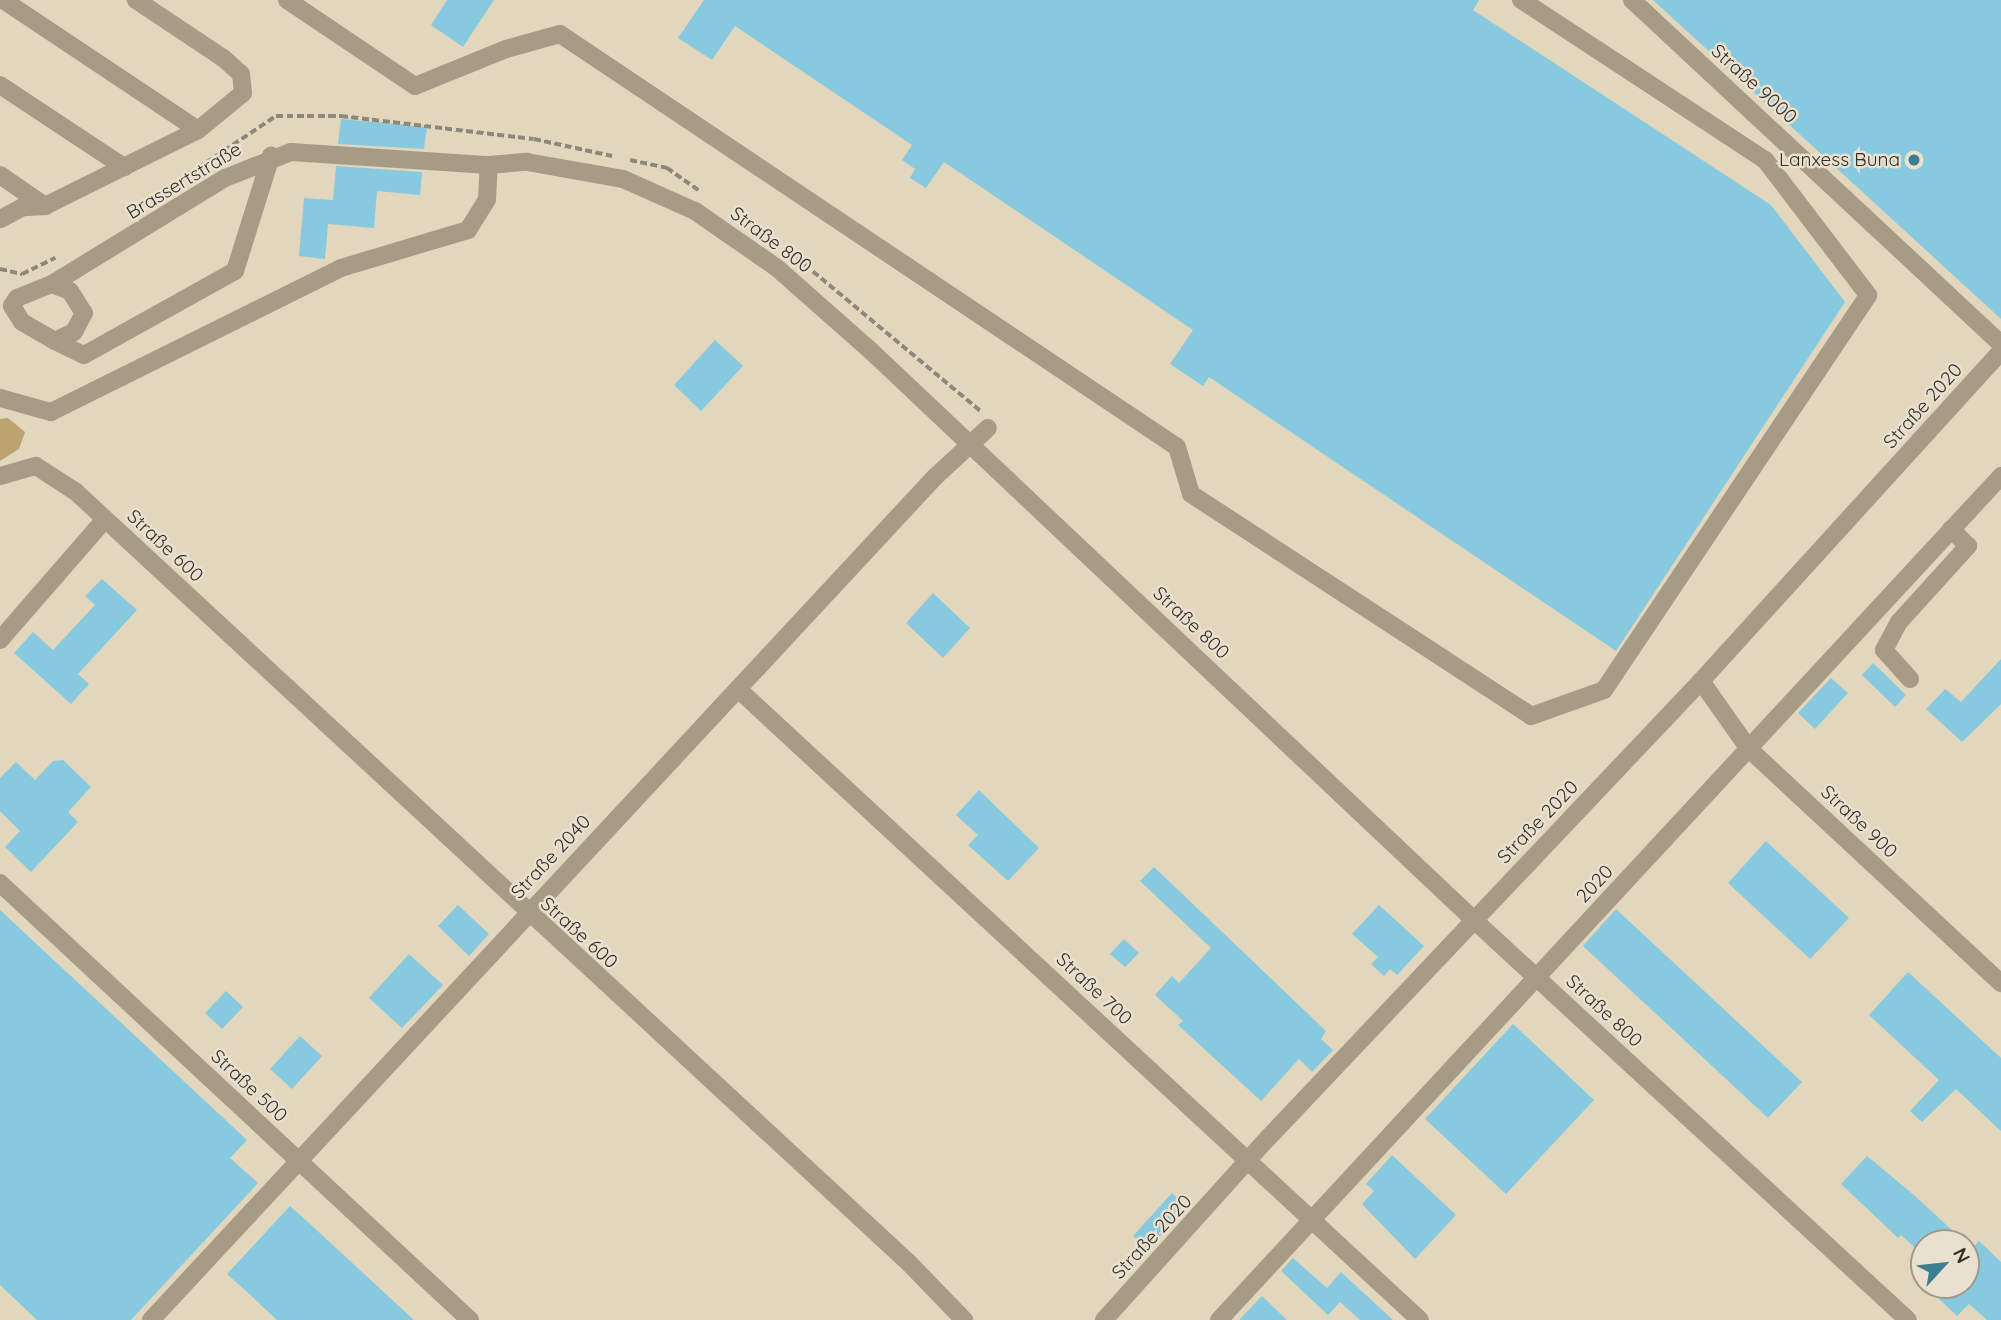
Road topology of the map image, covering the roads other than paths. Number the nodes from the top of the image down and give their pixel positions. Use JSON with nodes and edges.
{"nodes":[{"id":1,"x":4,"y":0,"type":"edge"},
{"id":2,"x":136,"y":0,"type":"edge"},
{"id":3,"x":288,"y":0,"type":"edge"},
{"id":4,"x":1521,"y":0,"type":"edge"},
{"id":5,"x":1632,"y":0,"type":"edge"},
{"id":6,"x":0,"y":85,"type":"edge"},
{"id":7,"x":198,"y":130,"type":"junction"},
{"id":8,"x":349,"y":152,"type":"joint"},
{"id":9,"x":271,"y":156,"type":"junction"},
{"id":10,"x":489,"y":165,"type":"junction"},
{"id":11,"x":124,"y":167,"type":"junction"},
{"id":12,"x":0,"y":175,"type":"edge"},
{"id":13,"x":45,"y":206,"type":"junction"},
{"id":14,"x":0,"y":219,"type":"edge"},
{"id":15,"x":52,"y":285,"type":"junction"},
{"id":16,"x":8,"y":300,"type":"edge"},
{"id":17,"x":0,"y":307,"type":"edge"},
{"id":18,"x":22,"y":322,"type":"junction"},
{"id":19,"x":55,"y":341,"type":"junction"},
{"id":20,"x":2001,"y":344,"type":"edge"},
{"id":21,"x":2001,"y":351,"type":"edge"},
{"id":22,"x":0,"y":398,"type":"edge"},
{"id":23,"x":988,"y":428,"type":"dead end"},
{"id":24,"x":971,"y":444,"type":"junction"},
{"id":25,"x":0,"y":476,"type":"edge"},
{"id":26,"x":2001,"y":476,"type":"edge"},
{"id":27,"x":105,"y":519,"type":"junction"},
{"id":28,"x":1951,"y":529,"type":"junction"},
{"id":29,"x":0,"y":639,"type":"edge"},
{"id":30,"x":1910,"y":679,"type":"dead end"},
{"id":31,"x":1701,"y":681,"type":"junction"},
{"id":32,"x":738,"y":689,"type":"junction"},
{"id":33,"x":1749,"y":749,"type":"junction"},
{"id":34,"x":0,"y":883,"type":"edge"},
{"id":35,"x":527,"y":914,"type":"junction"},
{"id":36,"x":1474,"y":920,"type":"junction"},
{"id":37,"x":1537,"y":978,"type":"junction"},
{"id":38,"x":2001,"y":983,"type":"edge"},
{"id":39,"x":299,"y":1161,"type":"junction"},
{"id":40,"x":1250,"y":1162,"type":"junction"},
{"id":41,"x":1314,"y":1221,"type":"junction"},
{"id":42,"x":151,"y":1320,"type":"edge"},
{"id":43,"x":470,"y":1320,"type":"edge"},
{"id":44,"x":964,"y":1320,"type":"edge"},
{"id":45,"x":1104,"y":1320,"type":"edge"},
{"id":46,"x":1219,"y":1320,"type":"edge"},
{"id":47,"x":1420,"y":1320,"type":"edge"},
{"id":48,"x":1908,"y":1320,"type":"edge"}],
"edges":[{"from":1,"to":7,"type":"street"},
{"from":2,"to":7,"type":"street"},
{"from":3,"to":4,"type":"street"},
{"from":5,"to":20,"type":"street","name":"Straße 9000"},
{"from":6,"to":11,"type":"street"},
{"from":7,"to":11,"type":"street"},
{"from":8,"to":9,"type":"street","name":"Brassertstraße"},
{"from":8,"to":10,"type":"street","name":"Straße 800"},
{"from":9,"to":15,"type":"street","name":"Brassertstraße"},
{"from":9,"to":19,"type":"street"},
{"from":10,"to":22,"type":"street"},
{"from":10,"to":24,"type":"street","name":"Straße 800"},
{"from":11,"to":13,"type":"street"},
{"from":12,"to":13,"type":"street"},
{"from":13,"to":14,"type":"street"},
{"from":15,"to":16,"type":"street","name":"Brassertstraße"},
{"from":15,"to":19,"type":"street"},
{"from":16,"to":18,"type":"street"},
{"from":17,"to":18,"type":"street"},
{"from":18,"to":19,"type":"street"},
{"from":21,"to":31,"type":"street","name":"Straße 2020"},
{"from":23,"to":24,"type":"street","name":"Straße 2040"},
{"from":24,"to":32,"type":"street","name":"Straße 2040"},
{"from":24,"to":36,"type":"street","name":"Straße 800"},
{"from":25,"to":27,"type":"street","name":"Straße 600"},
{"from":26,"to":28,"type":"street","name":"2020"},
{"from":27,"to":29,"type":"street"},
{"from":27,"to":35,"type":"street","name":"Straße 600"},
{"from":28,"to":30,"type":"street"},
{"from":28,"to":33,"type":"street","name":"2020"},
{"from":31,"to":33,"type":"street","name":"Straße 900"},
{"from":31,"to":36,"type":"street","name":"Straße 2020"},
{"from":32,"to":35,"type":"street","name":"Straße 2040"},
{"from":32,"to":40,"type":"street","name":"Straße 700"},
{"from":33,"to":37,"type":"street","name":"2020"},
{"from":33,"to":38,"type":"street","name":"Straße 900"},
{"from":34,"to":39,"type":"street","name":"Straße 500"},
{"from":35,"to":39,"type":"street","name":"Straße 2040"},
{"from":35,"to":44,"type":"street","name":"Straße 600"},
{"from":36,"to":37,"type":"street","name":"Straße 800"},
{"from":36,"to":40,"type":"street","name":"Straße 2020"},
{"from":37,"to":41,"type":"street","name":"2020"},
{"from":37,"to":48,"type":"street","name":"Straße 800"},
{"from":39,"to":42,"type":"street","name":"Straße 2040"},
{"from":39,"to":43,"type":"street","name":"Straße 500"},
{"from":40,"to":41,"type":"street","name":"Straße 700"},
{"from":40,"to":45,"type":"street","name":"Straße 2020"},
{"from":41,"to":46,"type":"street","name":"2020"},
{"from":41,"to":47,"type":"street","name":"Straße 700"}]}
